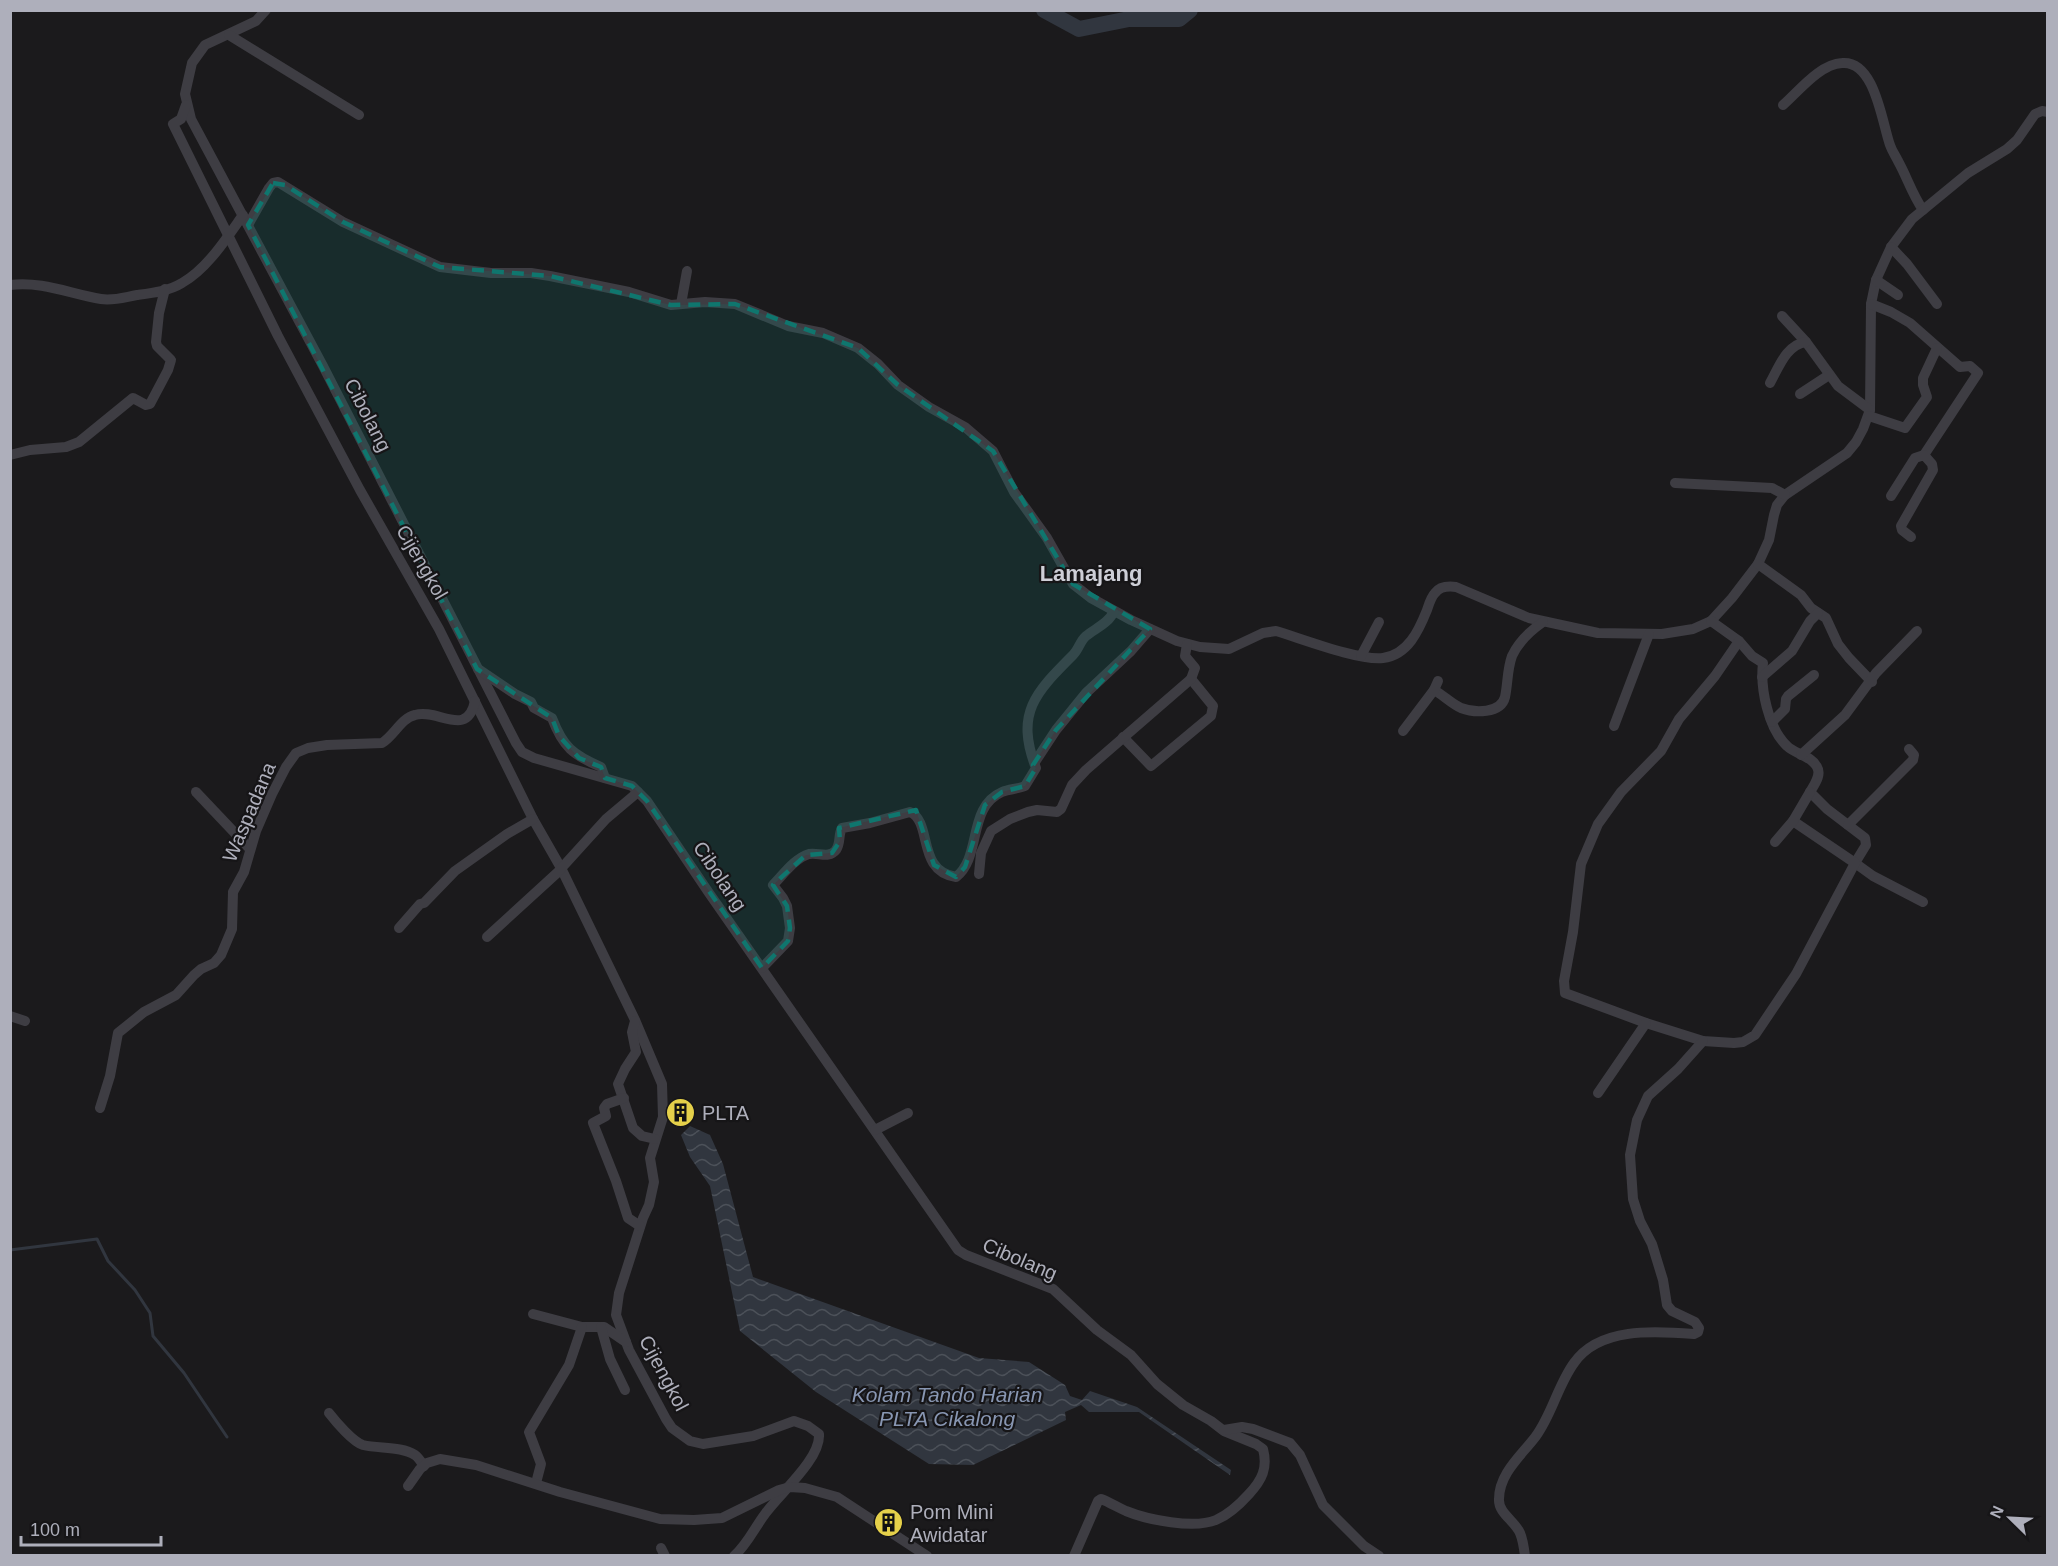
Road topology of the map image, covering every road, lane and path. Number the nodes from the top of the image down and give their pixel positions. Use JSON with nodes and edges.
{"nodes":[{"id":1,"x":266,"y":10,"type":"edge"},
{"id":2,"x":229,"y":34,"type":"junction"},
{"id":3,"x":187,"y":103,"type":"junction"},
{"id":4,"x":1783,"y":105,"type":"dead end"},
{"id":5,"x":2048,"y":112,"type":"edge"},
{"id":6,"x":359,"y":115,"type":"dead end"},
{"id":7,"x":1923,"y":210,"type":"junction"},
{"id":8,"x":245,"y":220,"type":"junction"},
{"id":9,"x":229,"y":235,"type":"junction"},
{"id":10,"x":1891,"y":247,"type":"junction"},
{"id":11,"x":687,"y":271,"type":"dead end"},
{"id":12,"x":1876,"y":280,"type":"junction"},
{"id":13,"x":10,"y":285,"type":"edge"},
{"id":14,"x":165,"y":289,"type":"junction"},
{"id":15,"x":1898,"y":295,"type":"dead end"},
{"id":16,"x":681,"y":304,"type":"junction"},
{"id":17,"x":1871,"y":304,"type":"junction"},
{"id":18,"x":1937,"y":304,"type":"dead end"},
{"id":19,"x":1782,"y":316,"type":"dead end"},
{"id":20,"x":1806,"y":342,"type":"junction"},
{"id":21,"x":1937,"y":348,"type":"junction"},
{"id":22,"x":1829,"y":375,"type":"junction"},
{"id":23,"x":1770,"y":383,"type":"dead end"},
{"id":24,"x":1800,"y":394,"type":"dead end"},
{"id":25,"x":1869,"y":413,"type":"junction"},
{"id":26,"x":10,"y":455,"type":"edge"},
{"id":27,"x":1924,"y":455,"type":"junction"},
{"id":28,"x":1675,"y":483,"type":"dead end"},
{"id":29,"x":1785,"y":495,"type":"junction"},
{"id":30,"x":1892,"y":496,"type":"dead end"},
{"id":31,"x":1911,"y":537,"type":"dead end"},
{"id":32,"x":1758,"y":564,"type":"junction"},
{"id":33,"x":1114,"y":612,"type":"junction"},
{"id":34,"x":1818,"y":613,"type":"junction"},
{"id":35,"x":1711,"y":621,"type":"junction"},
{"id":36,"x":1379,"y":622,"type":"dead end"},
{"id":37,"x":1543,"y":622,"type":"junction"},
{"id":38,"x":1149,"y":629,"type":"junction"},
{"id":39,"x":1917,"y":631,"type":"dead end"},
{"id":40,"x":1649,"y":634,"type":"junction"},
{"id":41,"x":1739,"y":641,"type":"junction"},
{"id":42,"x":1187,"y":644,"type":"junction"},
{"id":43,"x":1357,"y":655,"type":"junction"},
{"id":44,"x":477,"y":669,"type":"junction"},
{"id":45,"x":1814,"y":675,"type":"dead end"},
{"id":46,"x":1762,"y":677,"type":"junction"},
{"id":47,"x":1191,"y":679,"type":"junction"},
{"id":48,"x":1872,"y":682,"type":"junction"},
{"id":49,"x":475,"y":701,"type":"junction"},
{"id":50,"x":1772,"y":722,"type":"junction"},
{"id":51,"x":1614,"y":726,"type":"dead end"},
{"id":52,"x":1403,"y":730,"type":"dead end"},
{"id":53,"x":1123,"y":737,"type":"junction"},
{"id":54,"x":1909,"y":749,"type":"dead end"},
{"id":55,"x":1801,"y":755,"type":"junction"},
{"id":56,"x":1035,"y":762,"type":"junction"},
{"id":57,"x":605,"y":777,"type":"junction"},
{"id":58,"x":196,"y":792,"type":"dead end"},
{"id":59,"x":638,"y":792,"type":"junction"},
{"id":60,"x":1810,"y":792,"type":"junction"},
{"id":61,"x":533,"y":819,"type":"junction"},
{"id":62,"x":1793,"y":821,"type":"junction"},
{"id":63,"x":1848,"y":825,"type":"junction"},
{"id":64,"x":1776,"y":842,"type":"dead end"},
{"id":65,"x":250,"y":849,"type":"junction"},
{"id":66,"x":1855,"y":863,"type":"junction"},
{"id":67,"x":561,"y":868,"type":"junction"},
{"id":68,"x":979,"y":873,"type":"dead end"},
{"id":69,"x":1923,"y":902,"type":"dead end"},
{"id":70,"x":399,"y":927,"type":"dead end"},
{"id":71,"x":487,"y":937,"type":"dead end"},
{"id":72,"x":762,"y":968,"type":"junction"},
{"id":73,"x":10,"y":1016,"type":"edge"},
{"id":74,"x":635,"y":1020,"type":"junction"},
{"id":75,"x":25,"y":1021,"type":"dead end"},
{"id":76,"x":1646,"y":1023,"type":"junction"},
{"id":77,"x":1703,"y":1041,"type":"junction"},
{"id":78,"x":1598,"y":1093,"type":"dead end"},
{"id":79,"x":624,"y":1098,"type":"junction"},
{"id":80,"x":100,"y":1108,"type":"dead end"},
{"id":81,"x":908,"y":1113,"type":"dead end"},
{"id":82,"x":875,"y":1130,"type":"junction"},
{"id":83,"x":655,"y":1139,"type":"junction"},
{"id":84,"x":640,"y":1226,"type":"junction"},
{"id":85,"x":533,"y":1314,"type":"dead end"},
{"id":86,"x":601,"y":1327,"type":"junction"},
{"id":87,"x":582,"y":1328,"type":"junction"},
{"id":88,"x":627,"y":1342,"type":"junction"},
{"id":89,"x":625,"y":1390,"type":"dead end"},
{"id":90,"x":329,"y":1413,"type":"dead end"},
{"id":91,"x":1224,"y":1431,"type":"junction"},
{"id":92,"x":424,"y":1466,"type":"junction"},
{"id":93,"x":536,"y":1483,"type":"junction"},
{"id":94,"x":408,"y":1486,"type":"dead end"},
{"id":95,"x":790,"y":1487,"type":"junction"},
{"id":96,"x":734,"y":1556,"type":"edge"},
{"id":97,"x":927,"y":1556,"type":"edge"},
{"id":98,"x":1074,"y":1556,"type":"edge"},
{"id":99,"x":1379,"y":1556,"type":"edge"},
{"id":100,"x":1525,"y":1556,"type":"edge"}],
"edges":[{"from":1,"to":2,"type":"street","name":"Cibolang"},
{"from":2,"to":3,"type":"street","name":"Cibolang"},
{"from":2,"to":6,"type":"street"},
{"from":3,"to":8,"type":"street","name":"Cibolang"},
{"from":3,"to":9,"type":"street","name":"Cijengkol"},
{"from":4,"to":7,"type":"street"},
{"from":5,"to":7,"type":"street"},
{"from":7,"to":10,"type":"street"},
{"from":8,"to":9,"type":"street"},
{"from":8,"to":16,"type":"street"},
{"from":8,"to":44,"type":"street","name":"Cibolang"},
{"from":9,"to":14,"type":"street"},
{"from":9,"to":49,"type":"street","name":"Cijengkol"},
{"from":10,"to":12,"type":"street"},
{"from":10,"to":18,"type":"street"},
{"from":11,"to":16,"type":"street"},
{"from":12,"to":15,"type":"street"},
{"from":12,"to":17,"type":"street"},
{"from":13,"to":14,"type":"street"},
{"from":14,"to":26,"type":"street"},
{"from":16,"to":33,"type":"street"},
{"from":17,"to":21,"type":"street"},
{"from":17,"to":25,"type":"street"},
{"from":19,"to":20,"type":"street"},
{"from":20,"to":22,"type":"street"},
{"from":20,"to":23,"type":"street"},
{"from":21,"to":25,"type":"street"},
{"from":21,"to":27,"type":"street"},
{"from":22,"to":24,"type":"street"},
{"from":22,"to":25,"type":"street"},
{"from":25,"to":29,"type":"street"},
{"from":27,"to":30,"type":"street"},
{"from":27,"to":31,"type":"street"},
{"from":28,"to":29,"type":"street"},
{"from":29,"to":32,"type":"street"},
{"from":32,"to":34,"type":"street"},
{"from":32,"to":35,"type":"street"},
{"from":33,"to":38,"type":"street"},
{"from":33,"to":56,"type":"street"},
{"from":34,"to":46,"type":"street"},
{"from":34,"to":48,"type":"street"},
{"from":35,"to":40,"type":"street"},
{"from":35,"to":41,"type":"street"},
{"from":36,"to":43,"type":"street"},
{"from":37,"to":40,"type":"street"},
{"from":37,"to":43,"type":"street"},
{"from":37,"to":52,"type":"street"},
{"from":38,"to":42,"type":"street"},
{"from":38,"to":56,"type":"street"},
{"from":39,"to":48,"type":"street"},
{"from":40,"to":51,"type":"street"},
{"from":41,"to":46,"type":"street"},
{"from":41,"to":76,"type":"street"},
{"from":42,"to":43,"type":"street"},
{"from":42,"to":47,"type":"street"},
{"from":44,"to":57,"type":"street"},
{"from":44,"to":57,"type":"street","name":"Cibolang"},
{"from":45,"to":50,"type":"street"},
{"from":46,"to":50,"type":"street"},
{"from":47,"to":53,"type":"street"},
{"from":47,"to":53,"type":"street"},
{"from":48,"to":55,"type":"street"},
{"from":49,"to":61,"type":"street","name":"Cijengkol"},
{"from":49,"to":65,"type":"street","name":"Waspadana"},
{"from":50,"to":55,"type":"street"},
{"from":53,"to":68,"type":"street"},
{"from":54,"to":63,"type":"street"},
{"from":55,"to":60,"type":"street"},
{"from":56,"to":72,"type":"street"},
{"from":57,"to":59,"type":"street","name":"Cibolang"},
{"from":58,"to":65,"type":"street"},
{"from":59,"to":67,"type":"street"},
{"from":59,"to":72,"type":"street","name":"Cibolang"},
{"from":60,"to":62,"type":"street"},
{"from":60,"to":63,"type":"street"},
{"from":61,"to":67,"type":"street","name":"Cijengkol"},
{"from":61,"to":70,"type":"street"},
{"from":62,"to":64,"type":"street"},
{"from":62,"to":66,"type":"street"},
{"from":63,"to":66,"type":"street"},
{"from":65,"to":80,"type":"street","name":"Waspadana"},
{"from":66,"to":69,"type":"street"},
{"from":66,"to":77,"type":"street"},
{"from":67,"to":71,"type":"street"},
{"from":67,"to":74,"type":"street","name":"Cijengkol"},
{"from":72,"to":82,"type":"street","name":"Cibolang"},
{"from":73,"to":75,"type":"street"},
{"from":74,"to":79,"type":"street","name":"Cijengkol"},
{"from":74,"to":83,"type":"street","name":"Cijengkol"},
{"from":76,"to":77,"type":"street"},
{"from":76,"to":78,"type":"street"},
{"from":77,"to":100,"type":"street"},
{"from":79,"to":83,"type":"street","name":"Cijengkol"},
{"from":79,"to":84,"type":"street"},
{"from":81,"to":82,"type":"street"},
{"from":82,"to":91,"type":"street","name":"Cibolang"},
{"from":83,"to":84,"type":"street","name":"Cijengkol"},
{"from":84,"to":88,"type":"street","name":"Cijengkol"},
{"from":85,"to":87,"type":"street"},
{"from":86,"to":87,"type":"street"},
{"from":86,"to":88,"type":"street"},
{"from":86,"to":89,"type":"street"},
{"from":87,"to":93,"type":"street"},
{"from":88,"to":95,"type":"street","name":"Cijengkol"},
{"from":90,"to":92,"type":"street"},
{"from":91,"to":98,"type":"street","name":"Cibolang"},
{"from":91,"to":99,"type":"street"},
{"from":92,"to":93,"type":"street"},
{"from":92,"to":94,"type":"street"},
{"from":93,"to":95,"type":"street"},
{"from":95,"to":96,"type":"street"},
{"from":95,"to":97,"type":"street"}]}
